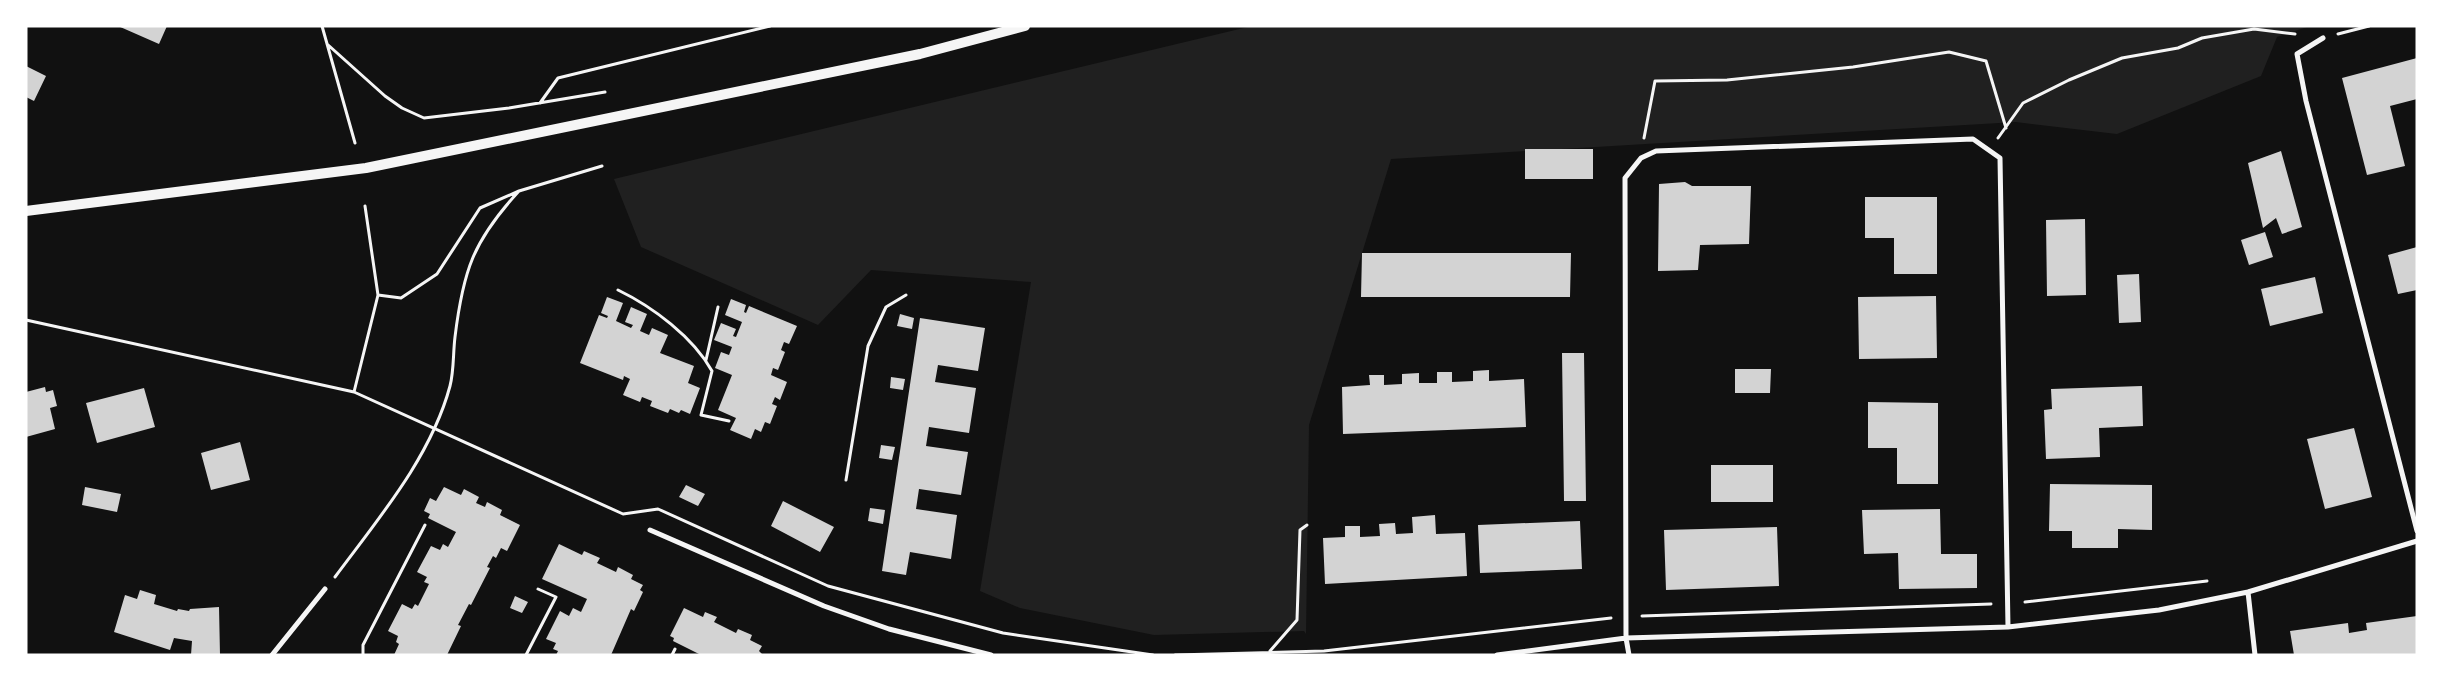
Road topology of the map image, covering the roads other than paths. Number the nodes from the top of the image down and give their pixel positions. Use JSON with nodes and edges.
{"nodes":[{"id":1,"x":1026,"y":26,"type":"edge"},
{"id":2,"x":2323,"y":38,"type":"road end"},
{"id":3,"x":26,"y":211,"type":"edge"},
{"id":4,"x":650,"y":530,"type":"dead end"},
{"id":5,"x":2417,"y":531,"type":"edge"},
{"id":6,"x":2417,"y":541,"type":"edge"},
{"id":7,"x":325,"y":589,"type":"road end"},
{"id":8,"x":2248,"y":592,"type":"junction"},
{"id":9,"x":2008,"y":627,"type":"junction"},
{"id":10,"x":1626,"y":638,"type":"junction"},
{"id":11,"x":272,"y":655,"type":"edge"},
{"id":12,"x":992,"y":655,"type":"edge"},
{"id":13,"x":1497,"y":655,"type":"edge"},
{"id":14,"x":1629,"y":655,"type":"edge"},
{"id":15,"x":2255,"y":655,"type":"edge"}],
"edges":[{"from":1,"to":3,"type":"main road"},
{"from":2,"to":5,"type":"street"},
{"from":4,"to":12,"type":"street"},
{"from":6,"to":8,"type":"street"},
{"from":7,"to":11,"type":"street"},
{"from":8,"to":9,"type":"street"},
{"from":8,"to":15,"type":"street"},
{"from":9,"to":10,"type":"street"},
{"from":9,"to":10,"type":"street"},
{"from":10,"to":13,"type":"street"},
{"from":10,"to":14,"type":"street"}]}
